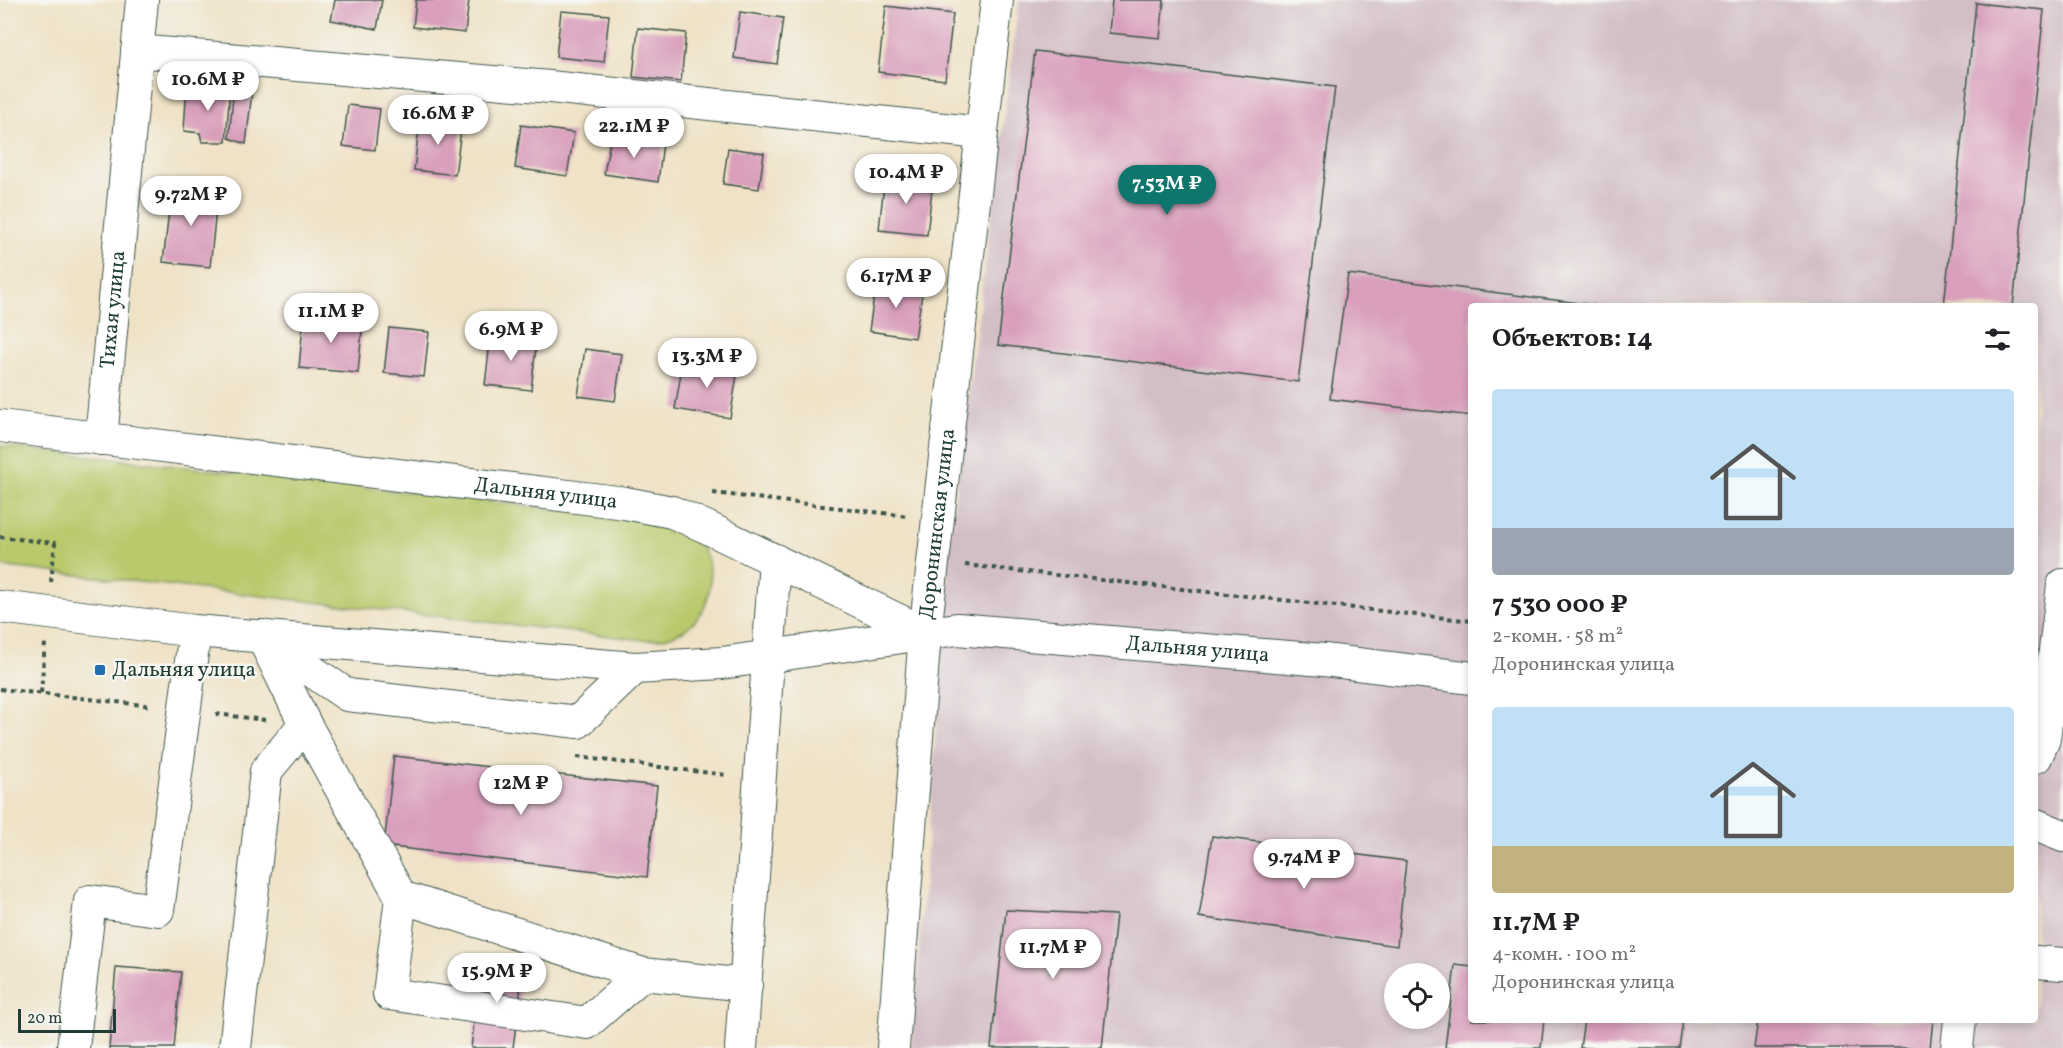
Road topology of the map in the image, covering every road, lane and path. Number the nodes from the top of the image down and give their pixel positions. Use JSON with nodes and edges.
{"nodes":[{"id":1,"x":142,"y":0,"type":"edge"},
{"id":2,"x":997,"y":0,"type":"edge"},
{"id":3,"x":136,"y":51,"type":"junction"},
{"id":4,"x":981,"y":133,"type":"junction"},
{"id":5,"x":0,"y":426,"type":"edge"},
{"id":6,"x":100,"y":439,"type":"junction"},
{"id":7,"x":935,"y":540,"type":"junction"},
{"id":8,"x":775,"y":560,"type":"junction"},
{"id":9,"x":2063,"y":585,"type":"edge"},
{"id":10,"x":0,"y":607,"type":"edge"},
{"id":11,"x":1468,"y":621,"type":"edge"},
{"id":12,"x":195,"y":631,"type":"junction"},
{"id":13,"x":925,"y":633,"type":"junction"},
{"id":14,"x":262,"y":636,"type":"junction"},
{"id":15,"x":768,"y":656,"type":"junction"},
{"id":16,"x":635,"y":668,"type":"junction"},
{"id":17,"x":1468,"y":678,"type":"edge"},
{"id":18,"x":305,"y":724,"type":"junction"},
{"id":19,"x":2045,"y":744,"type":"edge"},
{"id":20,"x":2038,"y":826,"type":"edge"},
{"id":21,"x":2063,"y":836,"type":"edge"},
{"id":22,"x":401,"y":897,"type":"junction"},
{"id":23,"x":2038,"y":962,"type":"edge"},
{"id":24,"x":2063,"y":964,"type":"edge"},
{"id":25,"x":643,"y":974,"type":"junction"},
{"id":26,"x":746,"y":985,"type":"junction"},
{"id":27,"x":1960,"y":1023,"type":"edge"},
{"id":28,"x":73,"y":1048,"type":"edge"},
{"id":29,"x":235,"y":1048,"type":"edge"},
{"id":30,"x":741,"y":1048,"type":"edge"},
{"id":31,"x":894,"y":1048,"type":"edge"},
{"id":32,"x":1957,"y":1048,"type":"edge"}],
"edges":[{"from":1,"to":3,"type":"street","name":"Тихая улица"},
{"from":2,"to":4,"type":"street","name":"Доронинская улица"},
{"from":3,"to":4,"type":"street"},
{"from":3,"to":6,"type":"street","name":"Тихая улица"},
{"from":4,"to":7,"type":"street","name":"Доронинская улица"},
{"from":5,"to":6,"type":"street","name":"Дальняя улица"},
{"from":6,"to":8,"type":"street","name":"Дальняя улица"},
{"from":7,"to":11,"type":"path"},
{"from":7,"to":13,"type":"street","name":"Доронинская улица"},
{"from":8,"to":13,"type":"street","name":"Дальняя улица"},
{"from":8,"to":15,"type":"street"},
{"from":9,"to":19,"type":"street"},
{"from":10,"to":12,"type":"street","name":"Дальняя улица"},
{"from":12,"to":14,"type":"street","name":"Дальняя улица"},
{"from":12,"to":28,"type":"street"},
{"from":13,"to":15,"type":"street","name":"Дальняя улица"},
{"from":13,"to":17,"type":"street","name":"Дальняя улица"},
{"from":13,"to":31,"type":"street","name":"Доронинская улица"},
{"from":14,"to":16,"type":"street","name":"Дальняя улица"},
{"from":14,"to":16,"type":"street"},
{"from":14,"to":18,"type":"street"},
{"from":15,"to":16,"type":"street","name":"Дальняя улица"},
{"from":15,"to":26,"type":"street"},
{"from":18,"to":22,"type":"street"},
{"from":18,"to":29,"type":"street"},
{"from":20,"to":21,"type":"street"},
{"from":22,"to":25,"type":"street"},
{"from":22,"to":25,"type":"street"},
{"from":23,"to":24,"type":"street"},
{"from":25,"to":26,"type":"street"},
{"from":26,"to":30,"type":"street"},
{"from":27,"to":32,"type":"street"}]}
